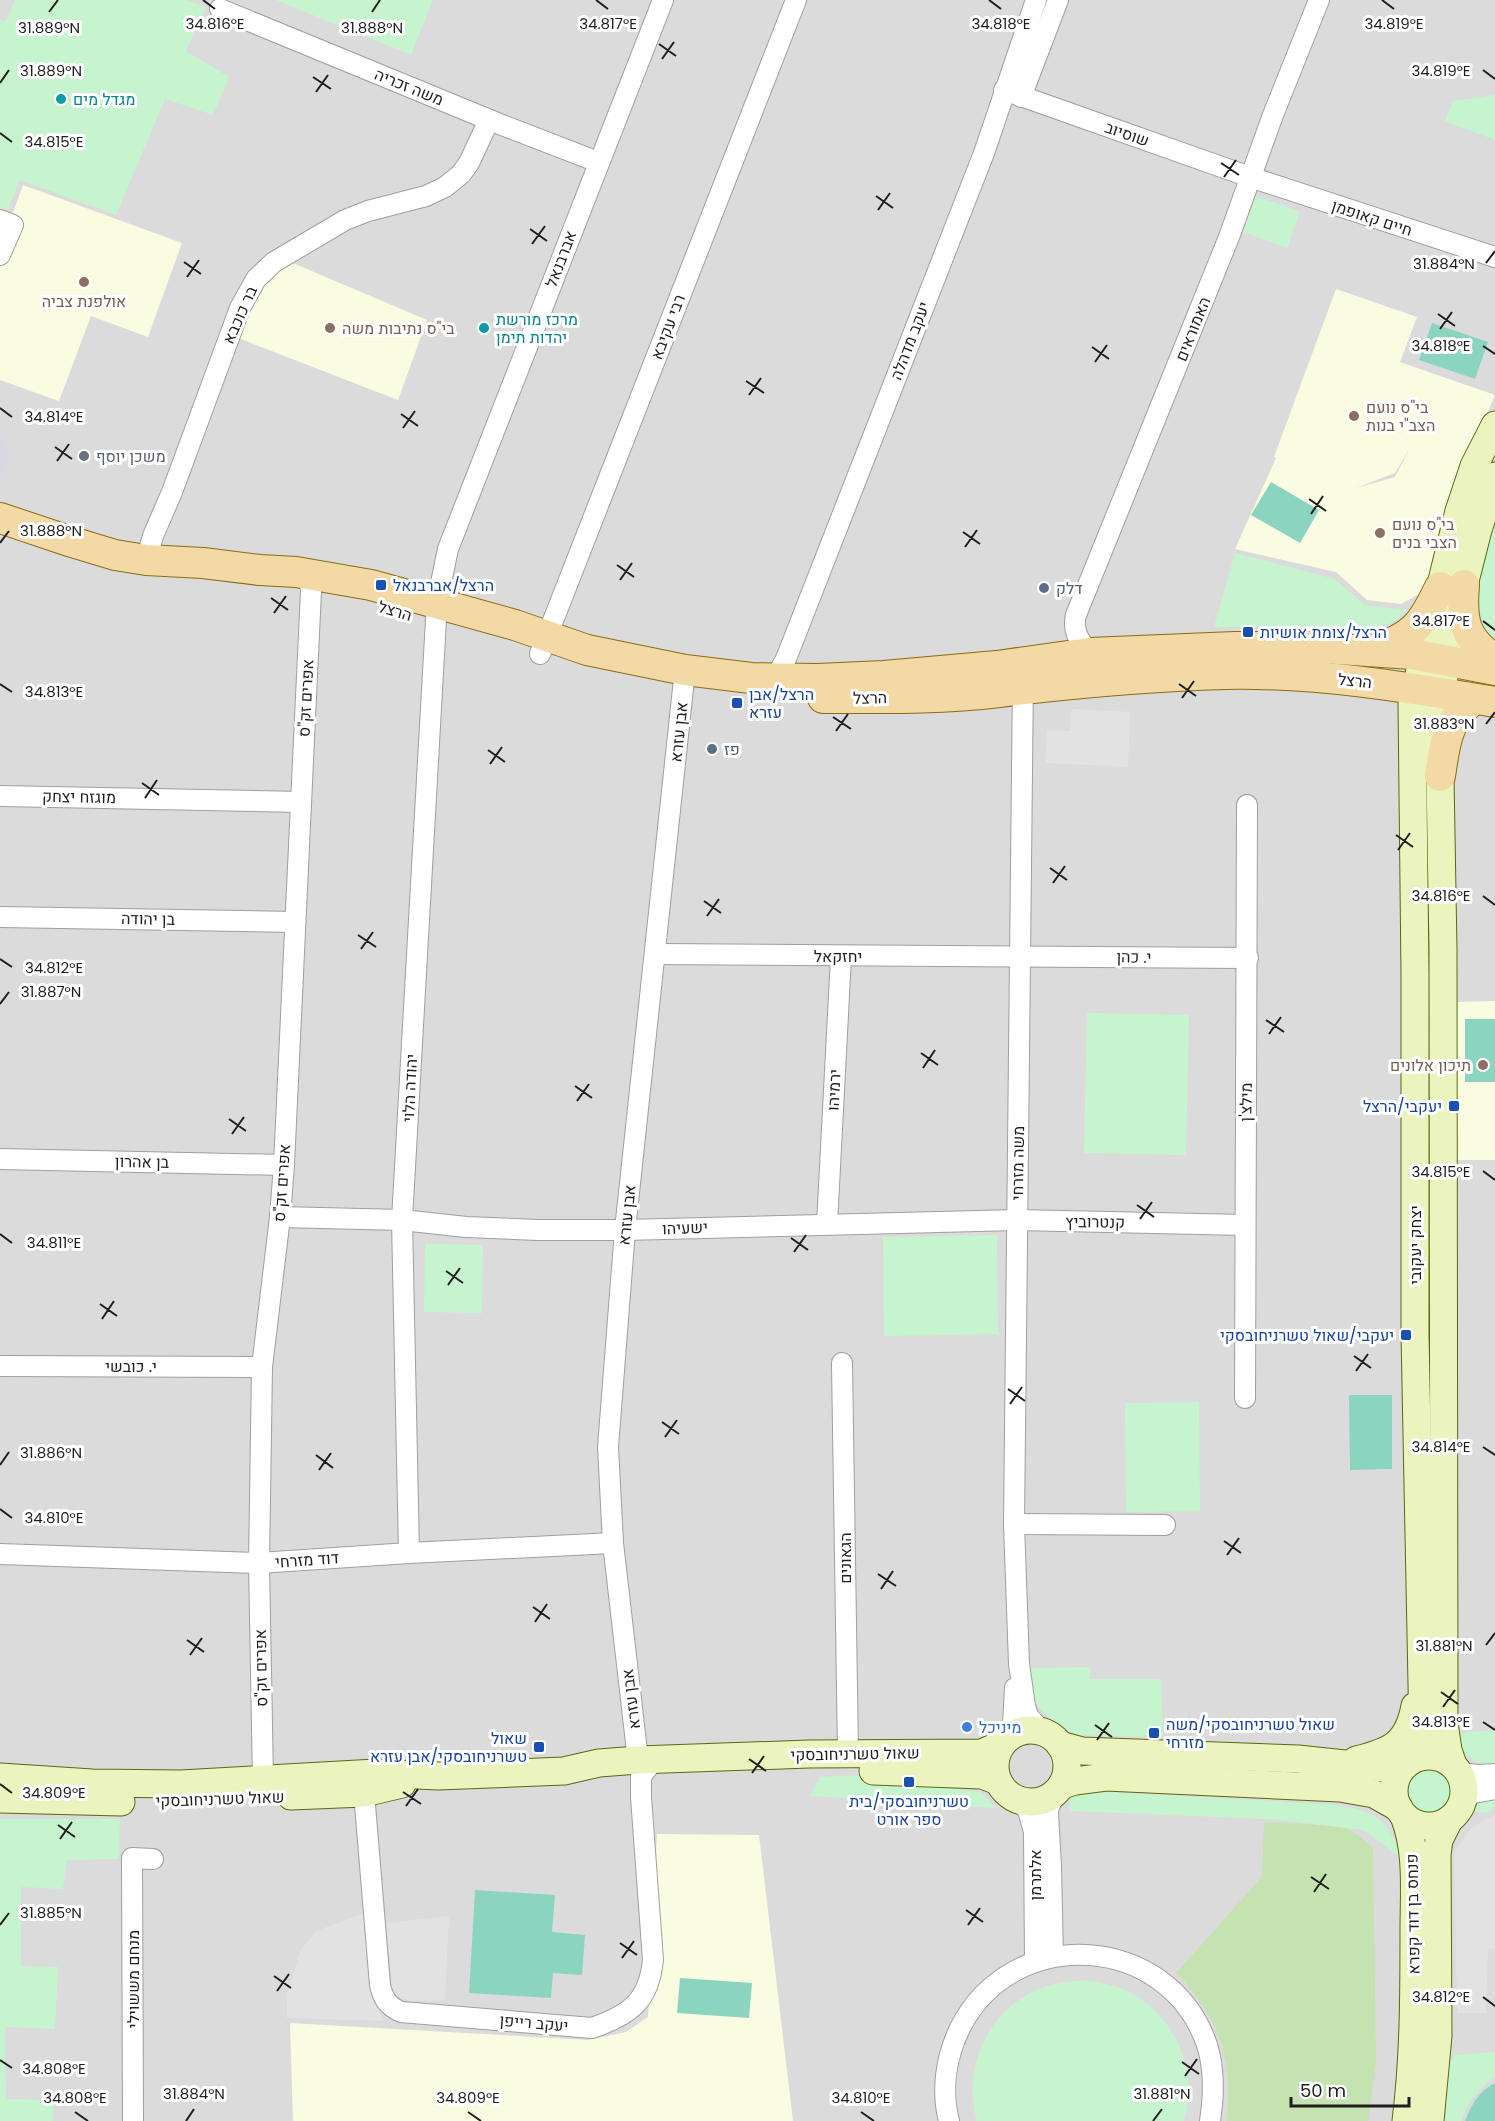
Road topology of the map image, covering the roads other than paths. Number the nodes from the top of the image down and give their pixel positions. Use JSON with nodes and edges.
{"nodes":[{"id":1,"x":663,"y":0,"type":"edge"},
{"id":2,"x":796,"y":0,"type":"edge"},
{"id":3,"x":1319,"y":0,"type":"edge"},
{"id":4,"x":1032,"y":1,"type":"edge"},
{"id":5,"x":1056,"y":6,"type":"edge"},
{"id":6,"x":220,"y":9,"type":"dead end"},
{"id":7,"x":1012,"y":94,"type":"junction"},
{"id":8,"x":489,"y":120,"type":"junction"},
{"id":9,"x":598,"y":162,"type":"junction"},
{"id":10,"x":1251,"y":177,"type":"junction"},
{"id":11,"x":0,"y":220,"type":"edge"},
{"id":12,"x":0,"y":255,"type":"edge"},
{"id":13,"x":1495,"y":257,"type":"edge"},
{"id":14,"x":1495,"y":425,"type":"edge"},
{"id":15,"x":1495,"y":476,"type":"edge"},
{"id":16,"x":0,"y":518,"type":"edge"},
{"id":17,"x":146,"y":561,"type":"junction"},
{"id":18,"x":260,"y":570,"type":"junction"},
{"id":19,"x":310,"y":585,"type":"junction"},
{"id":20,"x":1452,"y":586,"type":"junction"},
{"id":21,"x":437,"y":612,"type":"junction"},
{"id":22,"x":544,"y":645,"type":"junction"},
{"id":23,"x":1369,"y":651,"type":"junction"},
{"id":24,"x":1089,"y":654,"type":"junction"},
{"id":25,"x":1435,"y":658,"type":"junction"},
{"id":26,"x":1495,"y":659,"type":"edge"},
{"id":27,"x":1495,"y":670,"type":"edge"},
{"id":28,"x":1023,"y":675,"type":"junction"},
{"id":29,"x":684,"y":679,"type":"junction"},
{"id":30,"x":774,"y":679,"type":"junction"},
{"id":31,"x":1427,"y":691,"type":"junction"},
{"id":32,"x":1484,"y":700,"type":"edge"},
{"id":33,"x":1440,"y":776,"type":"junction"},
{"id":34,"x":0,"y":796,"type":"edge"},
{"id":35,"x":301,"y":802,"type":"junction"},
{"id":36,"x":1247,"y":805,"type":"dead end"},
{"id":37,"x":0,"y":917,"type":"edge"},
{"id":38,"x":296,"y":922,"type":"junction"},
{"id":39,"x":656,"y":954,"type":"junction"},
{"id":40,"x":1021,"y":956,"type":"junction"},
{"id":41,"x":841,"y":957,"type":"junction"},
{"id":42,"x":1248,"y":958,"type":"junction"},
{"id":43,"x":0,"y":1159,"type":"edge"},
{"id":44,"x":284,"y":1166,"type":"junction"},
{"id":45,"x":280,"y":1217,"type":"junction"},
{"id":46,"x":402,"y":1220,"type":"junction"},
{"id":47,"x":1017,"y":1220,"type":"junction"},
{"id":48,"x":827,"y":1224,"type":"junction"},
{"id":49,"x":1245,"y":1225,"type":"junction"},
{"id":50,"x":625,"y":1230,"type":"junction"},
{"id":51,"x":842,"y":1363,"type":"dead end"},
{"id":52,"x":0,"y":1366,"type":"edge"},
{"id":53,"x":262,"y":1367,"type":"junction"},
{"id":54,"x":1245,"y":1398,"type":"dead end"},
{"id":55,"x":1014,"y":1524,"type":"junction"},
{"id":56,"x":1165,"y":1525,"type":"dead end"},
{"id":57,"x":613,"y":1543,"type":"junction"},
{"id":58,"x":409,"y":1553,"type":"junction"},
{"id":59,"x":0,"y":1554,"type":"edge"},
{"id":60,"x":259,"y":1563,"type":"junction"},
{"id":61,"x":1019,"y":1664,"type":"junction"},
{"id":62,"x":1420,"y":1673,"type":"junction"},
{"id":63,"x":1052,"y":1739,"type":"junction"},
{"id":64,"x":1004,"y":1742,"type":"junction"},
{"id":65,"x":848,"y":1754,"type":"junction"},
{"id":66,"x":1344,"y":1763,"type":"junction"},
{"id":67,"x":1408,"y":1763,"type":"junction"},
{"id":68,"x":644,"y":1765,"type":"junction"},
{"id":69,"x":1495,"y":1774,"type":"edge"},
{"id":70,"x":438,"y":1776,"type":"junction"},
{"id":71,"x":0,"y":1777,"type":"edge"},
{"id":72,"x":263,"y":1780,"type":"junction"},
{"id":73,"x":1005,"y":1788,"type":"junction"},
{"id":74,"x":1060,"y":1788,"type":"junction"},
{"id":75,"x":1456,"y":1789,"type":"junction"},
{"id":76,"x":1495,"y":1789,"type":"edge"},
{"id":77,"x":364,"y":1792,"type":"junction"},
{"id":78,"x":0,"y":1799,"type":"edge"},
{"id":79,"x":1401,"y":1812,"type":"junction"},
{"id":80,"x":153,"y":1859,"type":"dead end"},
{"id":81,"x":1044,"y":1959,"type":"junction"},
{"id":82,"x":133,"y":2121,"type":"edge"},
{"id":83,"x":949,"y":2121,"type":"edge"},
{"id":84,"x":1210,"y":2121,"type":"edge"},
{"id":85,"x":1406,"y":2121,"type":"edge"},
{"id":86,"x":1430,"y":2121,"type":"edge"}],
"edges":[{"from":1,"to":9,"type":"street","name":"אברבנאל"},
{"from":2,"to":22,"type":"street","name":"רבי עקיבא"},
{"from":3,"to":10,"type":"street","name":"האמוראים"},
{"from":4,"to":5,"type":"street"},
{"from":4,"to":7,"type":"street","name":"יעקב מדהלה"},
{"from":5,"to":7,"type":"street","name":"יעקב מדהלה"},
{"from":6,"to":8,"type":"street","name":"משה זכריה"},
{"from":7,"to":10,"type":"street","name":"שוסיוב"},
{"from":7,"to":30,"type":"street","name":"יעקב מדהלה"},
{"from":8,"to":9,"type":"street","name":"משה זכריה"},
{"from":8,"to":17,"type":"street","name":"בר כוכבא"},
{"from":9,"to":21,"type":"street","name":"אברבנאל"},
{"from":10,"to":13,"type":"street","name":"חיים קאופמן"},
{"from":10,"to":24,"type":"street","name":"האמוראים"},
{"from":11,"to":12,"type":"street"},
{"from":14,"to":20,"type":"main road"},
{"from":15,"to":20,"type":"main road"},
{"from":16,"to":17,"type":"main road","name":"הרצל"},
{"from":17,"to":18,"type":"main road","name":"הרצל"},
{"from":18,"to":19,"type":"main road","name":"הרצל"},
{"from":18,"to":21,"type":"main road","name":"הרצל"},
{"from":19,"to":21,"type":"main road","name":"הרצל"},
{"from":19,"to":35,"type":"street","name":"אפרים זק\"ס"},
{"from":20,"to":23,"type":"main road"},
{"from":20,"to":25,"type":"main road"},
{"from":20,"to":26,"type":"main road"},
{"from":21,"to":22,"type":"main road","name":"הרצל"},
{"from":21,"to":46,"type":"street","name":"יהודה הלוי"},
{"from":22,"to":29,"type":"main road","name":"הרצל"},
{"from":23,"to":24,"type":"main road","name":"הרצל"},
{"from":23,"to":25,"type":"main road","name":"הרצל"},
{"from":24,"to":28,"type":"main road","name":"הרצל"},
{"from":25,"to":27,"type":"main road","name":"הרצל"},
{"from":25,"to":31,"type":"main road"},
{"from":28,"to":29,"type":"main road","name":"הרצל"},
{"from":28,"to":30,"type":"main road","name":"הרצל"},
{"from":28,"to":31,"type":"main road","name":"הרצל"},
{"from":28,"to":40,"type":"street","name":"משה מזרחי"},
{"from":29,"to":30,"type":"main road","name":"הרצל"},
{"from":29,"to":39,"type":"street","name":"אבן עזרא"},
{"from":31,"to":32,"type":"main road","name":"הרצל"},
{"from":31,"to":33,"type":"main road","name":"יצחק יעקובי"},
{"from":31,"to":62,"type":"main road","name":"יצחק יעקובי"},
{"from":32,"to":33,"type":"main road"},
{"from":33,"to":75,"type":"main road","name":"יצחק יעקובי"},
{"from":34,"to":35,"type":"street","name":"מוגזח יצחק"},
{"from":35,"to":38,"type":"street","name":"אפרים זק\"ס"},
{"from":36,"to":42,"type":"street","name":"מילצ'ן"},
{"from":37,"to":38,"type":"street","name":"בן יהודה"},
{"from":38,"to":44,"type":"street","name":"אפרים זק\"ס"},
{"from":39,"to":41,"type":"street","name":"יחזקאל"},
{"from":39,"to":50,"type":"street","name":"אבן עזרא"},
{"from":40,"to":41,"type":"street","name":"יחזקאל"},
{"from":40,"to":42,"type":"street","name":"י. כהן"},
{"from":40,"to":47,"type":"street","name":"משה מזרחי"},
{"from":41,"to":48,"type":"street","name":"ירמיהו"},
{"from":42,"to":49,"type":"street","name":"מילצ'ן"},
{"from":43,"to":44,"type":"street","name":"בן אהרון"},
{"from":44,"to":45,"type":"street","name":"אפרים זק\"ס"},
{"from":45,"to":46,"type":"street","name":"ישעיהו"},
{"from":45,"to":53,"type":"street","name":"אפרים זק\"ס"},
{"from":46,"to":50,"type":"street","name":"ישעיהו"},
{"from":46,"to":58,"type":"street","name":"יהודה הלוי"},
{"from":47,"to":48,"type":"street","name":"ישעיהו"},
{"from":47,"to":49,"type":"street","name":"קנטרוביץ"},
{"from":47,"to":55,"type":"street","name":"משה מזרחי"},
{"from":48,"to":50,"type":"street","name":"ישעיהו"},
{"from":49,"to":54,"type":"street","name":"מילצ'ן"},
{"from":50,"to":57,"type":"street","name":"אבן עזרא"},
{"from":51,"to":65,"type":"street","name":"הגאונים"},
{"from":52,"to":53,"type":"street","name":"י. כובשי"},
{"from":53,"to":60,"type":"street","name":"אפרים זק\"ס"},
{"from":55,"to":56,"type":"street"},
{"from":55,"to":61,"type":"street","name":"משה מזרחי"},
{"from":57,"to":58,"type":"street","name":"דוד מזרחי"},
{"from":57,"to":68,"type":"street","name":"אבן עזרא"},
{"from":58,"to":60,"type":"street","name":"דוד מזרחי"},
{"from":59,"to":60,"type":"street","name":"דוד מזרחי"},
{"from":60,"to":72,"type":"street","name":"אפרים זק\"ס"},
{"from":61,"to":63,"type":"street","name":"משה מזרחי"},
{"from":61,"to":64,"type":"street","name":"משה מזרחי"},
{"from":62,"to":66,"type":"main road"},
{"from":62,"to":67,"type":"main road","name":"יצחק יעקובי"},
{"from":63,"to":64,"type":"main road"},
{"from":63,"to":66,"type":"main road"},
{"from":63,"to":74,"type":"main road"},
{"from":64,"to":65,"type":"main road","name":"שאול טשרניחובסקי"},
{"from":64,"to":73,"type":"main road"},
{"from":65,"to":68,"type":"main road","name":"שאול טשרניחובסקי"},
{"from":66,"to":67,"type":"main road"},
{"from":67,"to":75,"type":"main road"},
{"from":67,"to":79,"type":"main road"},
{"from":68,"to":70,"type":"main road","name":"שאול טשרניחובסקי"},
{"from":68,"to":73,"type":"main road","name":"שאול טשרניחובסקי"},
{"from":68,"to":77,"type":"street","name":"יעקב רייפן"},
{"from":69,"to":75,"type":"street"},
{"from":70,"to":72,"type":"main road","name":"שאול טשרניחובסקי"},
{"from":70,"to":77,"type":"main road","name":"שאול טשרניחובסקי"},
{"from":71,"to":72,"type":"main road","name":"שאול טשרניחובסקי"},
{"from":73,"to":74,"type":"main road"},
{"from":73,"to":81,"type":"street","name":"אלתרמן"},
{"from":74,"to":79,"type":"main road"},
{"from":74,"to":81,"type":"street","name":"אלתרמן"},
{"from":75,"to":76,"type":"street"},
{"from":75,"to":79,"type":"main road"},
{"from":75,"to":86,"type":"main road","name":"פנחס בן דוד קפרא"},
{"from":77,"to":78,"type":"main road","name":"שאול טשרניחובסקי"},
{"from":79,"to":85,"type":"main road","name":"פנחס בן דוד קפרא"},
{"from":80,"to":82,"type":"street","name":"מנחם מששוילי"},
{"from":81,"to":83,"type":"street"},
{"from":81,"to":84,"type":"street"}]}
